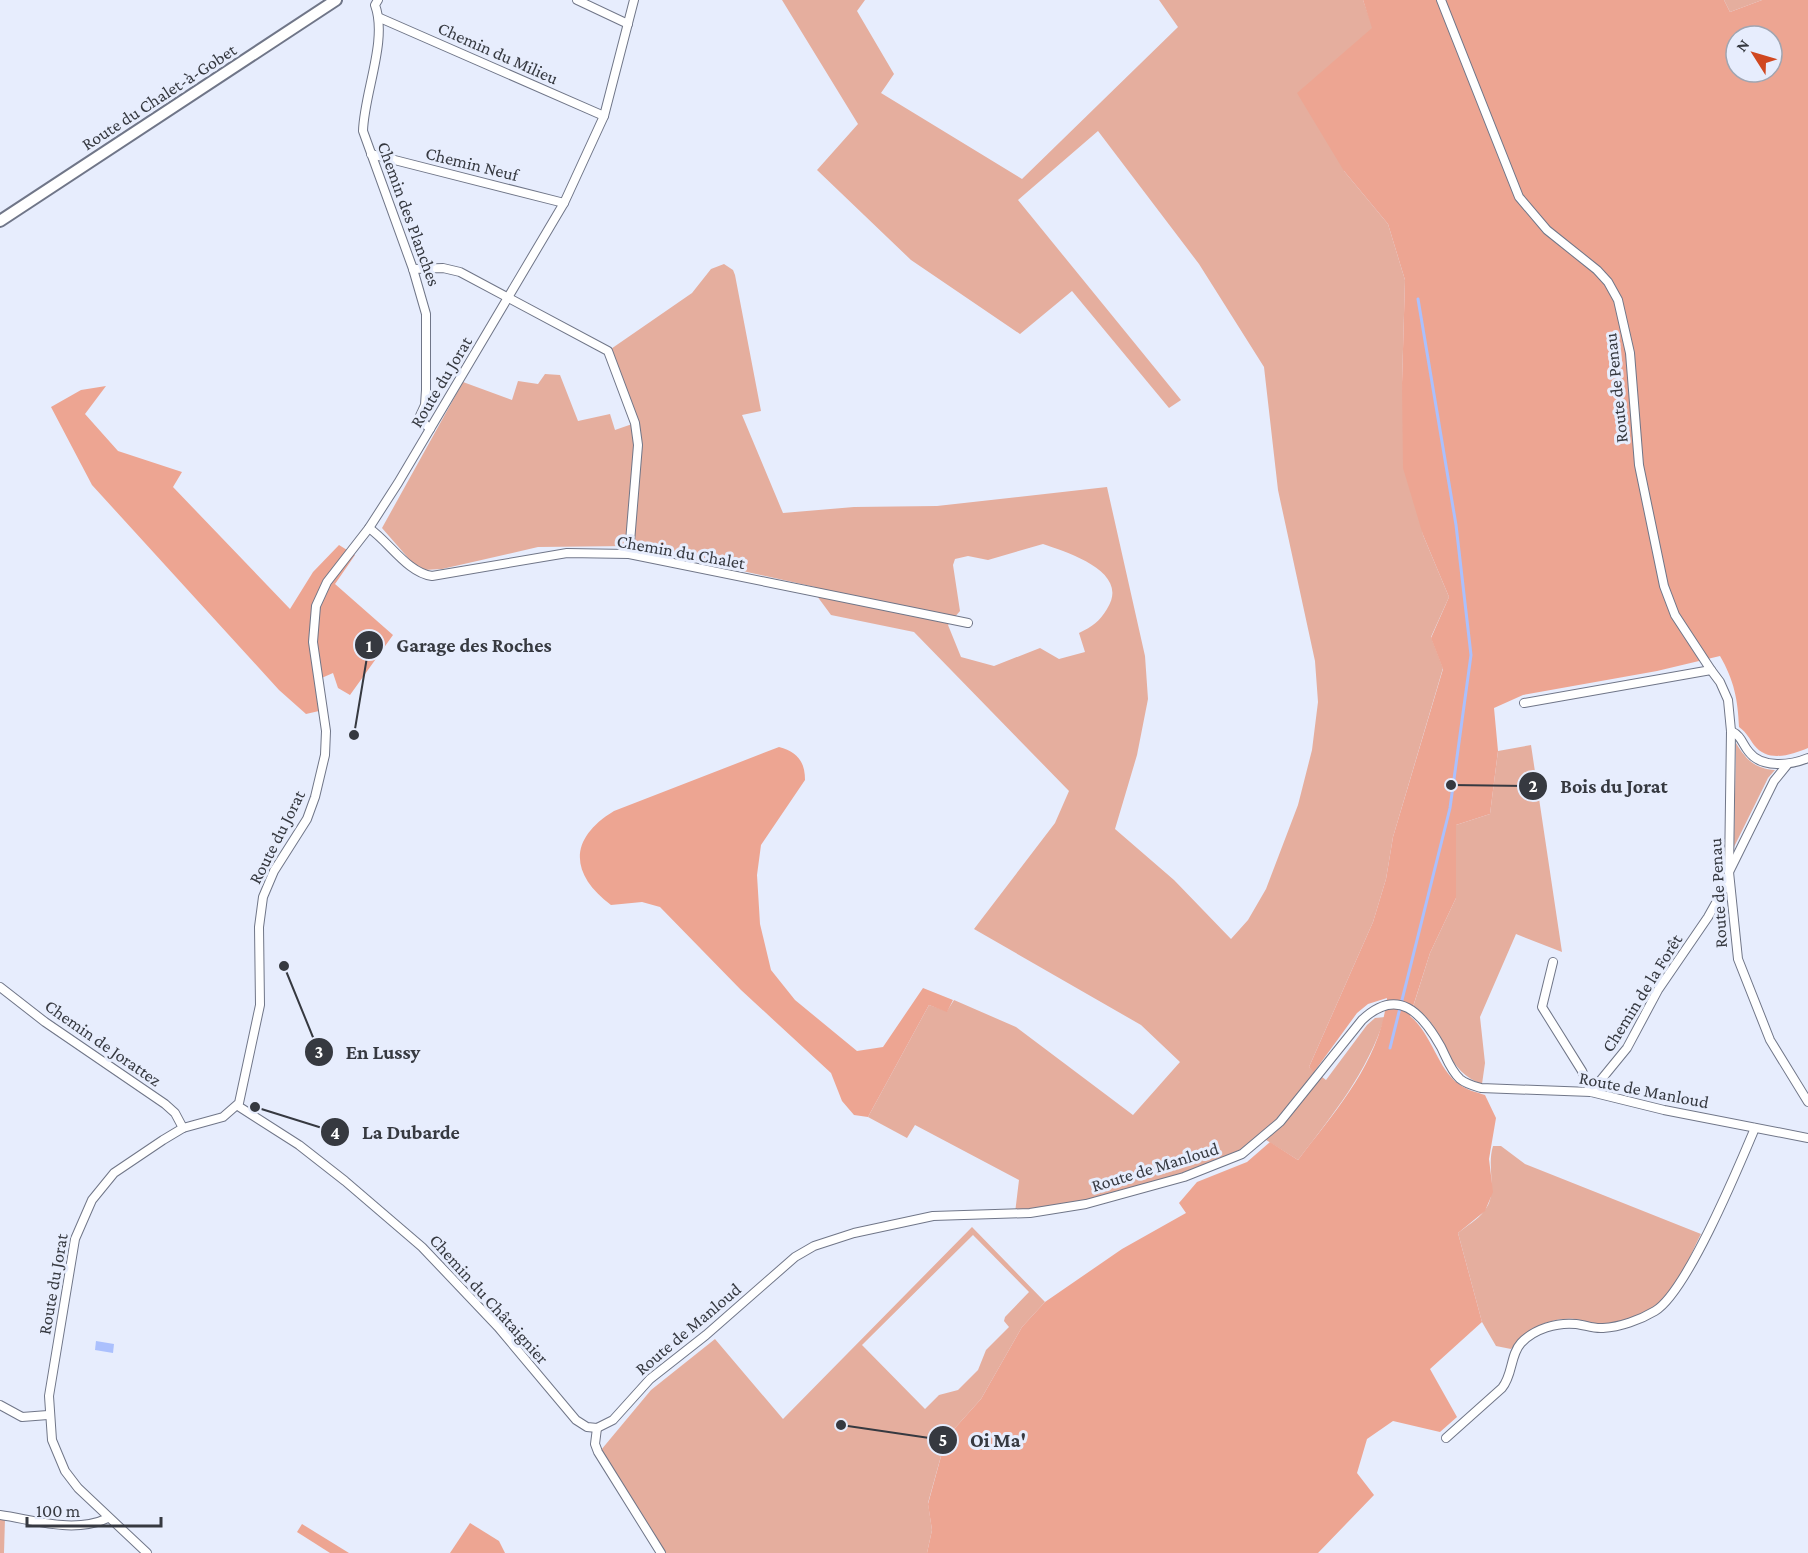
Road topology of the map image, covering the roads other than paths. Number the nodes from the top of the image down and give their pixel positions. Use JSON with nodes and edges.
{"nodes":[{"id":1,"x":336,"y":0,"type":"edge"},
{"id":2,"x":577,"y":0,"type":"edge"},
{"id":3,"x":634,"y":0,"type":"edge"},
{"id":4,"x":1441,"y":0,"type":"edge"},
{"id":5,"x":375,"y":2,"type":"edge"},
{"id":6,"x":380,"y":18,"type":"junction"},
{"id":7,"x":628,"y":24,"type":"junction"},
{"id":8,"x":604,"y":116,"type":"junction"},
{"id":9,"x":371,"y":154,"type":"junction"},
{"id":10,"x":564,"y":203,"type":"junction"},
{"id":11,"x":0,"y":221,"type":"edge"},
{"id":12,"x":413,"y":269,"type":"junction"},
{"id":13,"x":508,"y":300,"type":"junction"},
{"id":14,"x":430,"y":429,"type":"junction"},
{"id":15,"x":369,"y":528,"type":"junction"},
{"id":16,"x":629,"y":554,"type":"junction"},
{"id":17,"x":968,"y":623,"type":"dead end"},
{"id":18,"x":1711,"y":670,"type":"junction"},
{"id":19,"x":1524,"y":703,"type":"dead end"},
{"id":20,"x":1731,"y":731,"type":"junction"},
{"id":21,"x":1808,"y":758,"type":"edge"},
{"id":22,"x":1787,"y":765,"type":"junction"},
{"id":23,"x":1729,"y":873,"type":"junction"},
{"id":24,"x":1553,"y":962,"type":"dead end"},
{"id":25,"x":0,"y":987,"type":"edge"},
{"id":26,"x":1591,"y":1092,"type":"junction"},
{"id":27,"x":1808,"y":1102,"type":"edge"},
{"id":28,"x":238,"y":1106,"type":"junction"},
{"id":29,"x":183,"y":1128,"type":"junction"},
{"id":30,"x":1755,"y":1128,"type":"junction"},
{"id":31,"x":1808,"y":1138,"type":"edge"},
{"id":32,"x":0,"y":1405,"type":"edge"},
{"id":33,"x":48,"y":1415,"type":"junction"},
{"id":34,"x":597,"y":1428,"type":"junction"},
{"id":35,"x":1446,"y":1438,"type":"dead end"},
{"id":36,"x":0,"y":1515,"type":"edge"},
{"id":37,"x":108,"y":1518,"type":"junction"},
{"id":38,"x":147,"y":1553,"type":"edge"},
{"id":39,"x":661,"y":1553,"type":"edge"}],
"edges":[{"from":1,"to":11,"type":"main road","name":"Route du Chalet-à-Gobet"},
{"from":2,"to":7,"type":"street"},
{"from":3,"to":7,"type":"street","name":"Route du Jorat"},
{"from":4,"to":18,"type":"street","name":"Route de Penau"},
{"from":5,"to":6,"type":"street"},
{"from":6,"to":8,"type":"street","name":"Chemin du Milieu"},
{"from":6,"to":9,"type":"street","name":"Chemin des Planches"},
{"from":7,"to":8,"type":"street","name":"Route du Jorat"},
{"from":8,"to":10,"type":"street","name":"Route du Jorat"},
{"from":9,"to":10,"type":"street","name":"Chemin Neuf"},
{"from":9,"to":12,"type":"street","name":"Chemin des Planches"},
{"from":10,"to":13,"type":"street","name":"Route du Jorat"},
{"from":12,"to":13,"type":"street"},
{"from":12,"to":14,"type":"street","name":"Chemin des Planches"},
{"from":13,"to":14,"type":"street","name":"Route du Jorat"},
{"from":13,"to":16,"type":"street"},
{"from":14,"to":15,"type":"street","name":"Route du Jorat"},
{"from":15,"to":16,"type":"street","name":"Chemin du Chalet"},
{"from":15,"to":28,"type":"street","name":"Route du Jorat"},
{"from":16,"to":17,"type":"street","name":"Chemin du Chalet"},
{"from":18,"to":19,"type":"street"},
{"from":18,"to":20,"type":"street","name":"Route de Penau"},
{"from":20,"to":22,"type":"street"},
{"from":20,"to":23,"type":"street","name":"Route de Penau"},
{"from":21,"to":22,"type":"street"},
{"from":22,"to":23,"type":"street","name":"Chemin de la Forêt"},
{"from":23,"to":26,"type":"street","name":"Chemin de la Forêt"},
{"from":23,"to":27,"type":"street","name":"Route de Penau"},
{"from":24,"to":26,"type":"street"},
{"from":25,"to":29,"type":"street","name":"Chemin de Jorattez"},
{"from":26,"to":30,"type":"street","name":"Route de Manloud"},
{"from":26,"to":34,"type":"street","name":"Route de Manloud"},
{"from":28,"to":29,"type":"street","name":"Route du Jorat"},
{"from":28,"to":34,"type":"street","name":"Chemin du Châtaignier"},
{"from":29,"to":33,"type":"street","name":"Route du Jorat"},
{"from":30,"to":31,"type":"street","name":"Route de Manloud"},
{"from":30,"to":35,"type":"street"},
{"from":32,"to":33,"type":"street"},
{"from":33,"to":37,"type":"street","name":"Route du Jorat"},
{"from":34,"to":39,"type":"street"},
{"from":36,"to":37,"type":"street"},
{"from":37,"to":38,"type":"street","name":"Route du Jorat"}]}
